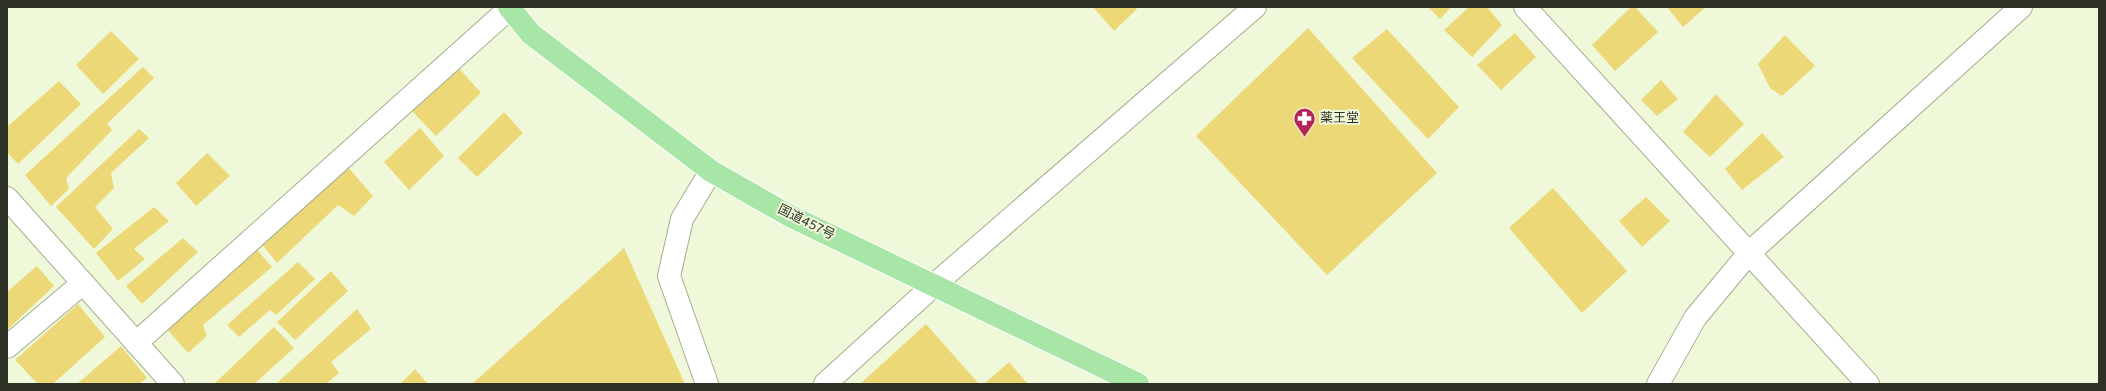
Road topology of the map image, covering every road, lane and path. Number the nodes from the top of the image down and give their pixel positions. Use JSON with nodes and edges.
{"nodes":[{"id":1,"x":509,"y":7,"type":"edge"},
{"id":2,"x":1255,"y":7,"type":"edge"},
{"id":3,"x":1525,"y":7,"type":"edge"},
{"id":4,"x":2021,"y":7,"type":"edge"},
{"id":5,"x":711,"y":171,"type":"junction"},
{"id":6,"x":7,"y":198,"type":"edge"},
{"id":7,"x":1749,"y":253,"type":"junction"},
{"id":8,"x":83,"y":283,"type":"junction"},
{"id":9,"x":934,"y":285,"type":"junction"},
{"id":10,"x":136,"y":343,"type":"junction"},
{"id":11,"x":7,"y":347,"type":"edge"},
{"id":12,"x":173,"y":384,"type":"edge"},
{"id":13,"x":707,"y":384,"type":"edge"},
{"id":14,"x":825,"y":384,"type":"edge"},
{"id":15,"x":1138,"y":384,"type":"edge"},
{"id":16,"x":1658,"y":384,"type":"edge"},
{"id":17,"x":1868,"y":384,"type":"edge"}],
"edges":[{"from":1,"to":5,"type":"highway","name":"国道457号"},
{"from":1,"to":10,"type":"street"},
{"from":2,"to":9,"type":"street"},
{"from":3,"to":7,"type":"street"},
{"from":4,"to":7,"type":"street"},
{"from":5,"to":9,"type":"highway","name":"国道457号"},
{"from":5,"to":13,"type":"street"},
{"from":6,"to":8,"type":"street"},
{"from":7,"to":16,"type":"street"},
{"from":7,"to":17,"type":"street"},
{"from":8,"to":10,"type":"street"},
{"from":8,"to":11,"type":"street"},
{"from":9,"to":14,"type":"street"},
{"from":9,"to":15,"type":"highway","name":"国道457号"},
{"from":10,"to":12,"type":"street"}]}
